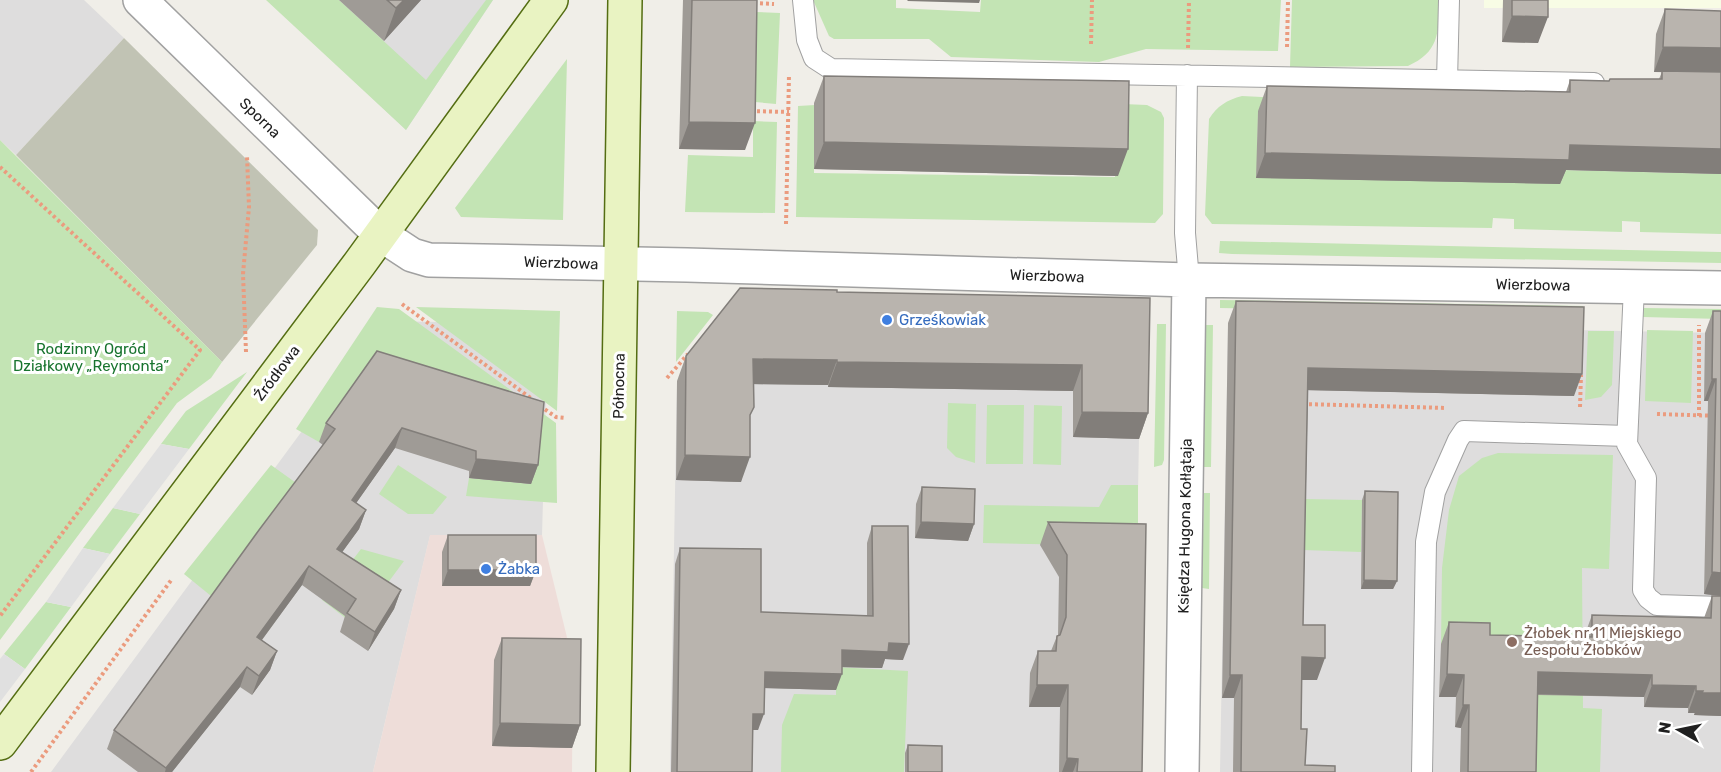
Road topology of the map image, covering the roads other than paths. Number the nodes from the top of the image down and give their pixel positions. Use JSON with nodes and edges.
{"nodes":[{"id":1,"x":140,"y":0,"type":"edge"},
{"id":2,"x":551,"y":0,"type":"edge"},
{"id":3,"x":625,"y":0,"type":"edge"},
{"id":4,"x":803,"y":0,"type":"edge"},
{"id":5,"x":1449,"y":0,"type":"edge"},
{"id":6,"x":1187,"y":75,"type":"junction"},
{"id":7,"x":1447,"y":81,"type":"junction"},
{"id":8,"x":1617,"y":84,"type":"edge"},
{"id":9,"x":381,"y":234,"type":"junction"},
{"id":10,"x":621,"y":265,"type":"junction"},
{"id":11,"x":1189,"y":280,"type":"junction"},
{"id":12,"x":1634,"y":287,"type":"junction"},
{"id":13,"x":1721,"y":288,"type":"edge"},
{"id":14,"x":1627,"y":436,"type":"junction"},
{"id":15,"x":1721,"y":607,"type":"edge"},
{"id":16,"x":0,"y":743,"type":"edge"},
{"id":17,"x":613,"y":772,"type":"edge"},
{"id":18,"x":1182,"y":772,"type":"edge"},
{"id":19,"x":1422,"y":772,"type":"edge"}],
"edges":[{"from":1,"to":9,"type":"street","name":"Sporna"},
{"from":2,"to":9,"type":"street","name":"Źródłowa"},
{"from":3,"to":10,"type":"street","name":"Północna"},
{"from":4,"to":6,"type":"lane"},
{"from":5,"to":7,"type":"lane"},
{"from":6,"to":7,"type":"lane"},
{"from":6,"to":11,"type":"lane"},
{"from":7,"to":8,"type":"lane"},
{"from":9,"to":10,"type":"street","name":"Wierzbowa"},
{"from":9,"to":16,"type":"street","name":"Źródłowa"},
{"from":10,"to":11,"type":"street","name":"Wierzbowa"},
{"from":10,"to":17,"type":"street","name":"Północna"},
{"from":11,"to":12,"type":"street","name":"Wierzbowa"},
{"from":11,"to":18,"type":"street","name":"Księdza Hugona Kołłątaja"},
{"from":12,"to":13,"type":"street","name":"Wierzbowa"},
{"from":12,"to":14,"type":"lane"},
{"from":14,"to":15,"type":"lane"},
{"from":14,"to":19,"type":"lane"}]}
